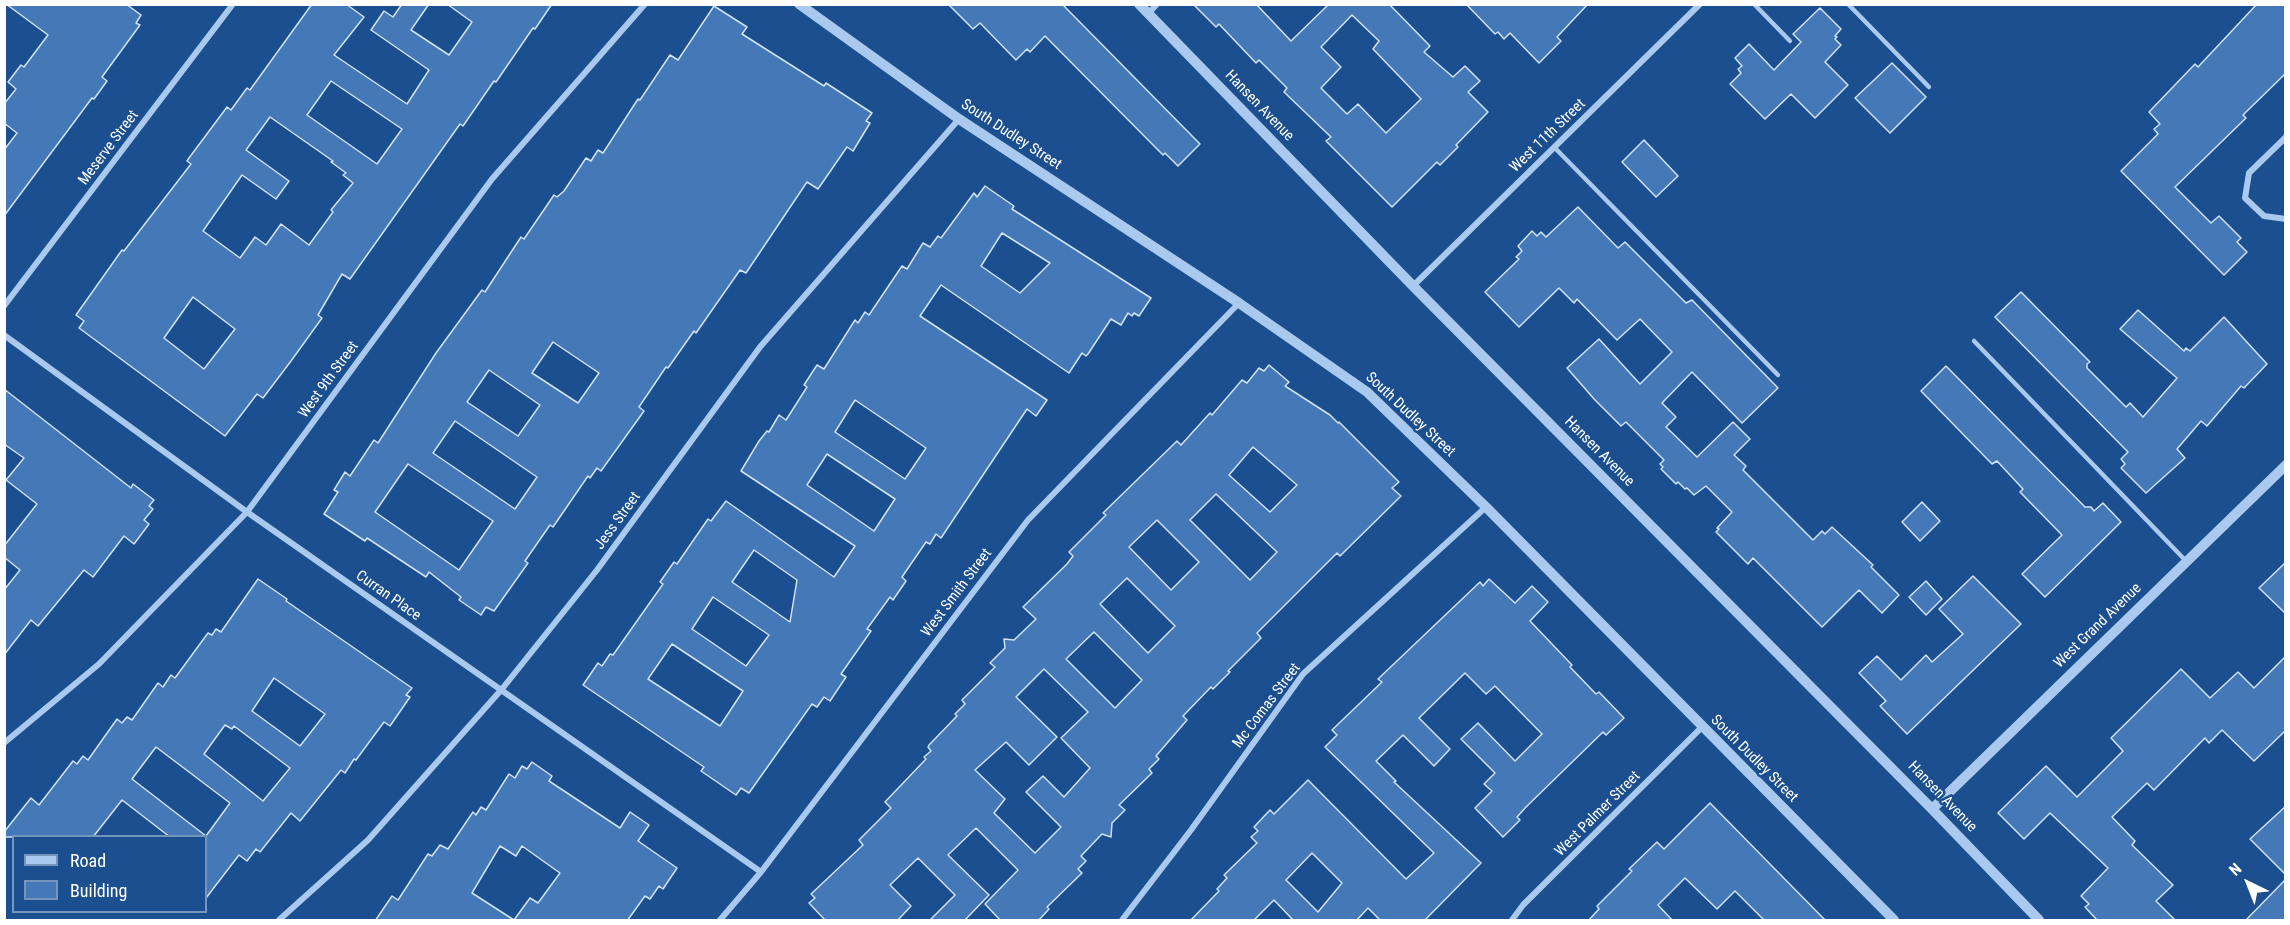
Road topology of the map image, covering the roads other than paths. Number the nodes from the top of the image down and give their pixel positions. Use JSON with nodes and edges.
{"nodes":[{"id":1,"x":233,"y":4,"type":"edge"},
{"id":2,"x":645,"y":4,"type":"edge"},
{"id":3,"x":799,"y":4,"type":"edge"},
{"id":4,"x":1139,"y":4,"type":"edge"},
{"id":5,"x":1157,"y":4,"type":"edge"},
{"id":6,"x":1700,"y":4,"type":"edge"},
{"id":7,"x":1754,"y":4,"type":"edge"},
{"id":8,"x":1848,"y":4,"type":"edge"},
{"id":9,"x":1148,"y":14,"type":"junction"},
{"id":10,"x":1790,"y":41,"type":"dead end"},
{"id":11,"x":1929,"y":87,"type":"dead end"},
{"id":12,"x":959,"y":119,"type":"junction"},
{"id":13,"x":2286,"y":137,"type":"edge"},
{"id":14,"x":1554,"y":147,"type":"junction"},
{"id":15,"x":2286,"y":219,"type":"edge"},
{"id":16,"x":1413,"y":286,"type":"junction"},
{"id":17,"x":1239,"y":303,"type":"junction"},
{"id":18,"x":4,"y":306,"type":"edge"},
{"id":19,"x":4,"y":335,"type":"edge"},
{"id":20,"x":1974,"y":341,"type":"dead end"},
{"id":21,"x":1778,"y":375,"type":"dead end"},
{"id":22,"x":2286,"y":465,"type":"edge"},
{"id":23,"x":1486,"y":507,"type":"junction"},
{"id":24,"x":247,"y":512,"type":"junction"},
{"id":25,"x":2186,"y":561,"type":"junction"},
{"id":26,"x":502,"y":689,"type":"junction"},
{"id":27,"x":1702,"y":727,"type":"junction"},
{"id":28,"x":4,"y":743,"type":"edge"},
{"id":29,"x":1932,"y":808,"type":"junction"},
{"id":30,"x":761,"y":872,"type":"junction"},
{"id":31,"x":279,"y":921,"type":"edge"},
{"id":32,"x":720,"y":921,"type":"edge"},
{"id":33,"x":1122,"y":921,"type":"edge"},
{"id":34,"x":1512,"y":921,"type":"edge"},
{"id":35,"x":1894,"y":921,"type":"edge"},
{"id":36,"x":2039,"y":921,"type":"edge"}],
"edges":[{"from":1,"to":18,"type":"street","name":"Meserve Street"},
{"from":2,"to":24,"type":"street","name":"West 9th Street"},
{"from":3,"to":12,"type":"street","name":"South Dudley Street"},
{"from":4,"to":9,"type":"street","name":"Hansen Avenue"},
{"from":5,"to":9,"type":"street"},
{"from":6,"to":14,"type":"street","name":"West 11th Street"},
{"from":7,"to":10,"type":"lane"},
{"from":8,"to":11,"type":"lane"},
{"from":9,"to":16,"type":"street","name":"Hansen Avenue"},
{"from":12,"to":17,"type":"street","name":"South Dudley Street"},
{"from":12,"to":26,"type":"street","name":"Jess Street"},
{"from":13,"to":15,"type":"street"},
{"from":14,"to":16,"type":"street","name":"West 11th Street"},
{"from":14,"to":21,"type":"lane"},
{"from":16,"to":29,"type":"street","name":"Hansen Avenue"},
{"from":17,"to":23,"type":"street","name":"South Dudley Street"},
{"from":17,"to":30,"type":"street","name":"West Smith Street"},
{"from":19,"to":24,"type":"street","name":"Curran Place"},
{"from":20,"to":25,"type":"lane"},
{"from":22,"to":25,"type":"street","name":"West Grand Avenue"},
{"from":23,"to":27,"type":"street","name":"South Dudley Street"},
{"from":23,"to":33,"type":"street","name":"Mc Comas Street"},
{"from":24,"to":26,"type":"street","name":"Curran Place"},
{"from":24,"to":28,"type":"street","name":"West 9th Street"},
{"from":25,"to":29,"type":"street","name":"West Grand Avenue"},
{"from":26,"to":30,"type":"street","name":"Curran Place"},
{"from":26,"to":31,"type":"street","name":"Jess Street"},
{"from":27,"to":34,"type":"street","name":"West Palmer Street"},
{"from":27,"to":35,"type":"street","name":"South Dudley Street"},
{"from":29,"to":36,"type":"street","name":"Hansen Avenue"},
{"from":30,"to":32,"type":"street","name":"West Smith Street"}]}
